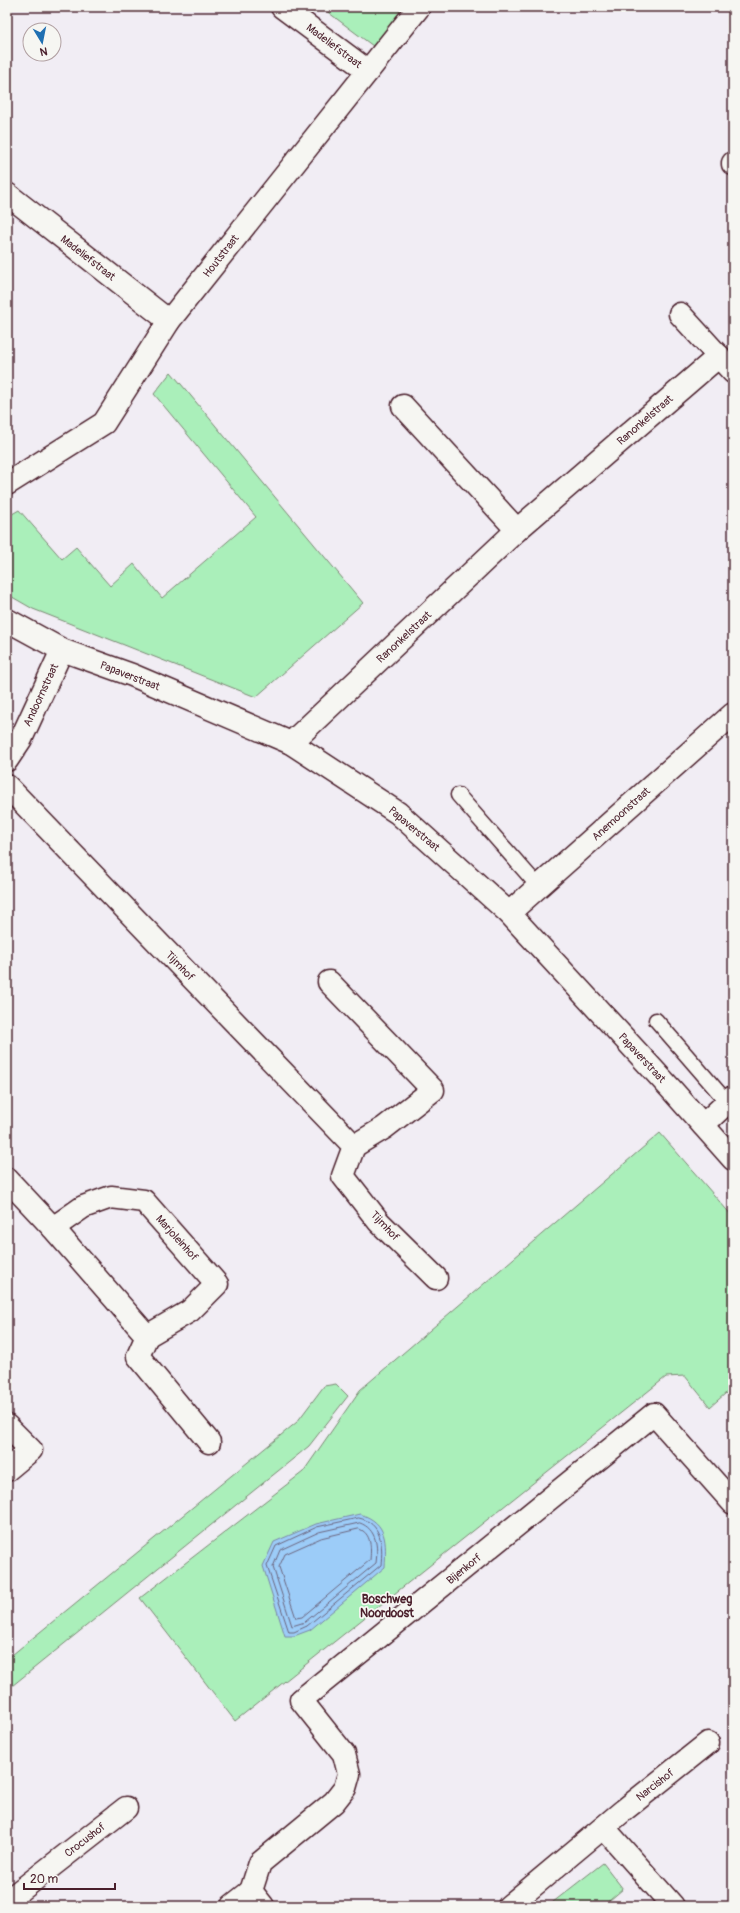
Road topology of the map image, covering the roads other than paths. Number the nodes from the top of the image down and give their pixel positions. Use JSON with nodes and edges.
{"nodes":[{"id":1,"x":282,"y":7,"type":"edge"},
{"id":2,"x":419,"y":7,"type":"edge"},
{"id":3,"x":368,"y":72,"type":"junction"},
{"id":4,"x":7,"y":194,"type":"edge"},
{"id":5,"x":680,"y":314,"type":"dead end"},
{"id":6,"x":169,"y":321,"type":"junction"},
{"id":7,"x":719,"y":356,"type":"junction"},
{"id":8,"x":733,"y":372,"type":"edge"},
{"id":9,"x":403,"y":406,"type":"dead end"},
{"id":10,"x":7,"y":484,"type":"edge"},
{"id":11,"x":518,"y":530,"type":"junction"},
{"id":12,"x":7,"y":620,"type":"edge"},
{"id":13,"x":62,"y":650,"type":"junction"},
{"id":14,"x":733,"y":714,"type":"edge"},
{"id":15,"x":290,"y":743,"type":"junction"},
{"id":16,"x":7,"y":760,"type":"edge"},
{"id":17,"x":7,"y":786,"type":"edge"},
{"id":18,"x":458,"y":795,"type":"dead end"},
{"id":19,"x":539,"y":887,"type":"junction"},
{"id":20,"x":509,"y":913,"type":"junction"},
{"id":21,"x":329,"y":982,"type":"dead end"},
{"id":22,"x":656,"y":1020,"type":"dead end"},
{"id":23,"x":730,"y":1100,"type":"edge"},
{"id":24,"x":702,"y":1125,"type":"junction"},
{"id":25,"x":354,"y":1146,"type":"junction"},
{"id":26,"x":733,"y":1159,"type":"edge"},
{"id":27,"x":7,"y":1179,"type":"edge"},
{"id":28,"x":53,"y":1228,"type":"junction"},
{"id":29,"x":436,"y":1278,"type":"dead end"},
{"id":30,"x":147,"y":1336,"type":"junction"},
{"id":31,"x":7,"y":1426,"type":"edge"},
{"id":32,"x":209,"y":1442,"type":"dead end"},
{"id":33,"x":7,"y":1470,"type":"edge"},
{"id":34,"x":733,"y":1503,"type":"edge"},
{"id":35,"x":708,"y":1743,"type":"dead end"},
{"id":36,"x":126,"y":1808,"type":"dead end"},
{"id":37,"x":604,"y":1828,"type":"junction"},
{"id":38,"x":257,"y":1899,"type":"edge"},
{"id":39,"x":7,"y":1901,"type":"edge"},
{"id":40,"x":232,"y":1906,"type":"edge"},
{"id":41,"x":509,"y":1906,"type":"edge"},
{"id":42,"x":673,"y":1906,"type":"edge"}],
"edges":[{"from":1,"to":3,"type":"street","name":"Madeliefstraat"},
{"from":2,"to":3,"type":"street","name":"Houtstraat"},
{"from":3,"to":6,"type":"street","name":"Houtstraat"},
{"from":4,"to":6,"type":"street","name":"Madeliefstraat"},
{"from":5,"to":7,"type":"street"},
{"from":6,"to":10,"type":"street","name":"Houtstraat"},
{"from":7,"to":8,"type":"street"},
{"from":7,"to":11,"type":"street","name":"Ranonkelstraat"},
{"from":9,"to":11,"type":"street"},
{"from":11,"to":15,"type":"street","name":"Ranonkelstraat"},
{"from":12,"to":13,"type":"street","name":"Papaverstraat"},
{"from":13,"to":15,"type":"street","name":"Papaverstraat"},
{"from":13,"to":16,"type":"street","name":"Andoornstraat"},
{"from":14,"to":19,"type":"street","name":"Anemoonstraat"},
{"from":15,"to":20,"type":"street","name":"Papaverstraat"},
{"from":17,"to":25,"type":"street","name":"Tijmhof"},
{"from":18,"to":19,"type":"lane"},
{"from":19,"to":20,"type":"street","name":"Anemoonstraat"},
{"from":20,"to":24,"type":"street","name":"Papaverstraat"},
{"from":21,"to":25,"type":"street"},
{"from":22,"to":23,"type":"lane"},
{"from":23,"to":24,"type":"street"},
{"from":24,"to":26,"type":"street","name":"Papaverstraat"},
{"from":25,"to":29,"type":"street","name":"Tijmhof"},
{"from":27,"to":28,"type":"street"},
{"from":28,"to":30,"type":"street"},
{"from":28,"to":30,"type":"street","name":"Marjoleinhof"},
{"from":30,"to":32,"type":"street"},
{"from":31,"to":33,"type":"street"},
{"from":34,"to":38,"type":"street","name":"Bijenkorf"},
{"from":35,"to":37,"type":"street","name":"Narcishof"},
{"from":36,"to":39,"type":"street","name":"Crocushof"},
{"from":37,"to":41,"type":"street","name":"Narcishof"},
{"from":37,"to":42,"type":"street"},
{"from":38,"to":40,"type":"street"}]}
